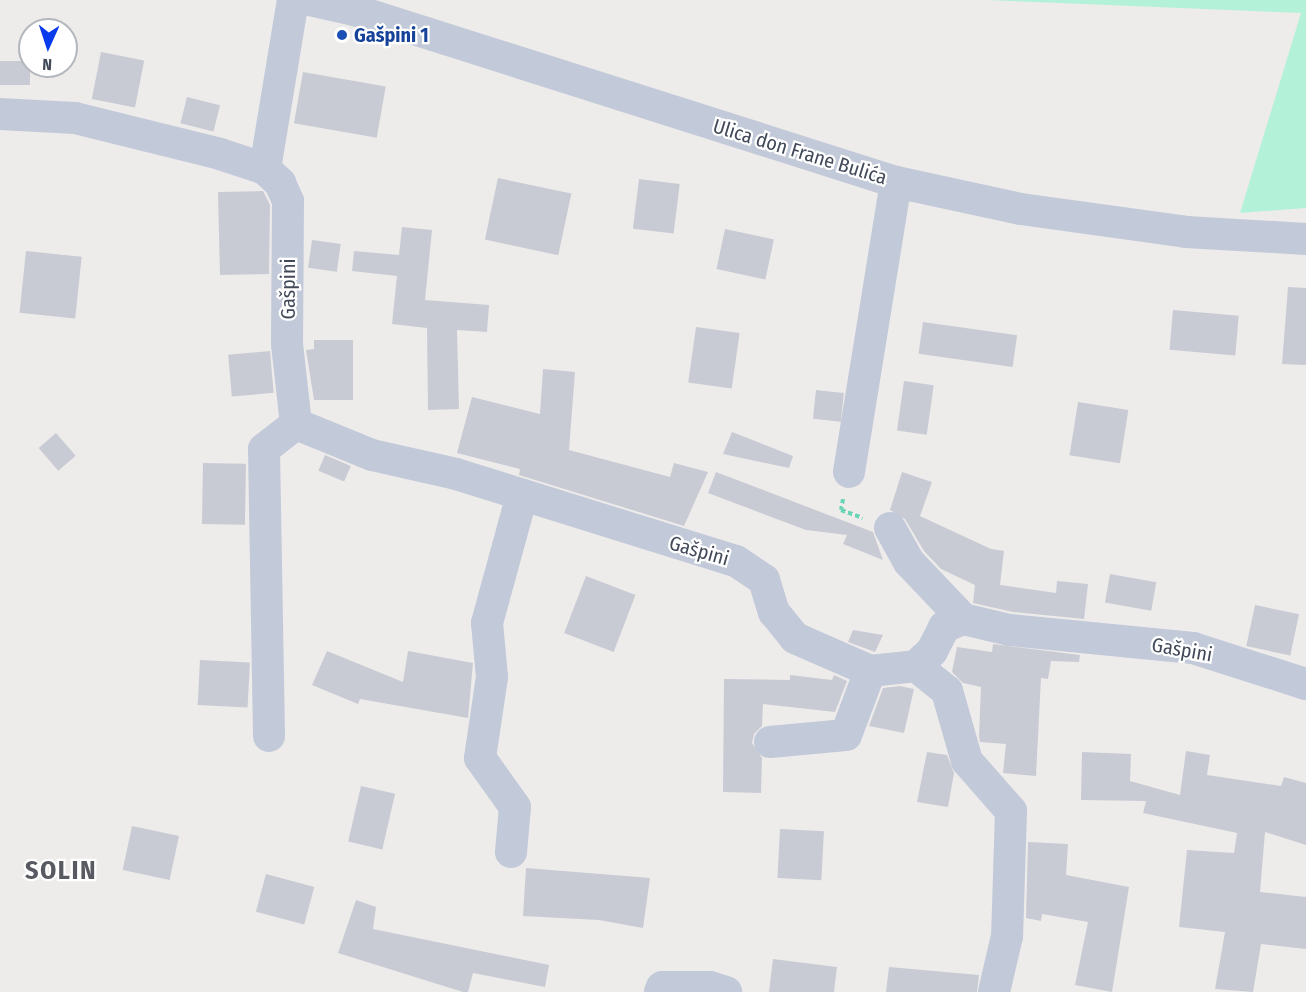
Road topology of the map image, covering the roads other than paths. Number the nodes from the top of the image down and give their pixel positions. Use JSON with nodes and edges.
{"nodes":[{"id":1,"x":293,"y":0,"type":"edge"},
{"id":2,"x":309,"y":0,"type":"edge"},
{"id":3,"x":0,"y":114,"type":"edge"},
{"id":4,"x":264,"y":169,"type":"junction"},
{"id":5,"x":896,"y":182,"type":"junction"},
{"id":6,"x":1306,"y":239,"type":"edge"},
{"id":7,"x":296,"y":424,"type":"junction"},
{"id":8,"x":849,"y":472,"type":"dead end"},
{"id":9,"x":522,"y":495,"type":"junction"},
{"id":10,"x":890,"y":528,"type":"dead end"},
{"id":11,"x":963,"y":619,"type":"junction"},
{"id":12,"x":916,"y":666,"type":"junction"},
{"id":13,"x":870,"y":671,"type":"junction"},
{"id":14,"x":1306,"y":684,"type":"edge"},
{"id":15,"x":269,"y":736,"type":"dead end"},
{"id":16,"x":771,"y":742,"type":"dead end"},
{"id":17,"x":511,"y":852,"type":"dead end"},
{"id":18,"x":660,"y":992,"type":"edge"},
{"id":19,"x":726,"y":992,"type":"edge"},
{"id":20,"x":994,"y":992,"type":"edge"}],
"edges":[{"from":1,"to":4,"type":"street"},
{"from":2,"to":5,"type":"street","name":"Ulica don Frane Bulića"},
{"from":3,"to":4,"type":"street"},
{"from":4,"to":7,"type":"street","name":"Gašpini"},
{"from":5,"to":6,"type":"street","name":"Ulica don Frane Bulića"},
{"from":5,"to":8,"type":"street"},
{"from":7,"to":9,"type":"street","name":"Gašpini"},
{"from":7,"to":15,"type":"street"},
{"from":9,"to":13,"type":"street","name":"Gašpini"},
{"from":9,"to":17,"type":"street"},
{"from":10,"to":11,"type":"street"},
{"from":11,"to":12,"type":"street"},
{"from":11,"to":14,"type":"street","name":"Gašpini"},
{"from":12,"to":13,"type":"street","name":"Gašpini"},
{"from":12,"to":20,"type":"street"},
{"from":13,"to":16,"type":"street"},
{"from":18,"to":19,"type":"street"}]}
